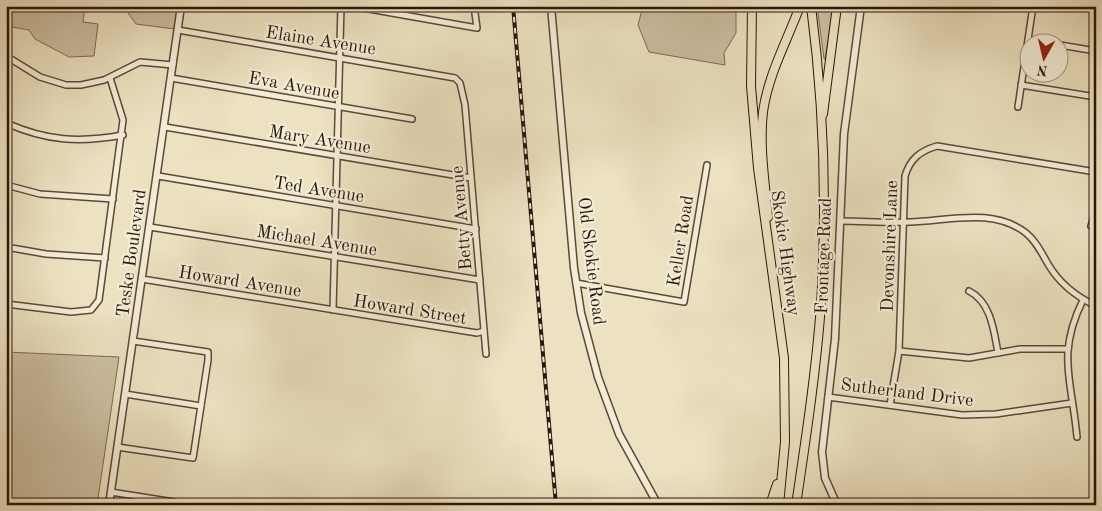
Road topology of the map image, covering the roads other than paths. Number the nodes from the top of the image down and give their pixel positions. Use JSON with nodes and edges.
{"nodes":[{"id":1,"x":181,"y":6,"type":"edge"},
{"id":2,"x":341,"y":6,"type":"edge"},
{"id":3,"x":352,"y":6,"type":"edge"},
{"id":4,"x":474,"y":6,"type":"edge"},
{"id":5,"x":551,"y":6,"type":"edge"},
{"id":6,"x":747,"y":6,"type":"edge"},
{"id":7,"x":752,"y":6,"type":"edge"},
{"id":8,"x":800,"y":6,"type":"edge"},
{"id":9,"x":811,"y":6,"type":"edge"},
{"id":10,"x":837,"y":6,"type":"edge"},
{"id":11,"x":861,"y":6,"type":"edge"},
{"id":12,"x":1033,"y":6,"type":"edge"},
{"id":13,"x":178,"y":30,"type":"junction"},
{"id":14,"x":1029,"y":32,"type":"edge"},
{"id":15,"x":1070,"y":47,"type":"edge"},
{"id":16,"x":1096,"y":52,"type":"edge"},
{"id":17,"x":6,"y":56,"type":"edge"},
{"id":18,"x":340,"y":57,"type":"junction"},
{"id":19,"x":173,"y":65,"type":"junction"},
{"id":20,"x":110,"y":78,"type":"junction"},
{"id":21,"x":171,"y":78,"type":"junction"},
{"id":22,"x":458,"y":81,"type":"joint"},
{"id":23,"x":1021,"y":82,"type":"edge"},
{"id":24,"x":1021,"y":85,"type":"junction"},
{"id":25,"x":751,"y":86,"type":"junction"},
{"id":26,"x":1096,"y":97,"type":"edge"},
{"id":27,"x":339,"y":106,"type":"junction"},
{"id":28,"x":1018,"y":107,"type":"dead end"},
{"id":29,"x":412,"y":119,"type":"dead end"},
{"id":30,"x":6,"y":123,"type":"edge"},
{"id":31,"x":822,"y":123,"type":"junction"},
{"id":32,"x":165,"y":127,"type":"junction"},
{"id":33,"x":122,"y":135,"type":"junction"},
{"id":34,"x":337,"y":156,"type":"junction"},
{"id":35,"x":707,"y":165,"type":"dead end"},
{"id":36,"x":1096,"y":172,"type":"edge"},
{"id":37,"x":158,"y":176,"type":"junction"},
{"id":38,"x":471,"y":178,"type":"junction"},
{"id":39,"x":6,"y":185,"type":"edge"},
{"id":40,"x":113,"y":199,"type":"junction"},
{"id":41,"x":336,"y":206,"type":"junction"},
{"id":42,"x":1096,"y":211,"type":"edge"},
{"id":43,"x":841,"y":221,"type":"junction"},
{"id":44,"x":904,"y":222,"type":"junction"},
{"id":45,"x":1091,"y":226,"type":"dead end"},
{"id":46,"x":150,"y":227,"type":"junction"},
{"id":47,"x":476,"y":229,"type":"junction"},
{"id":48,"x":769,"y":239,"type":"junction"},
{"id":49,"x":6,"y":247,"type":"edge"},
{"id":50,"x":334,"y":257,"type":"junction"},
{"id":51,"x":105,"y":258,"type":"junction"},
{"id":52,"x":142,"y":279,"type":"junction"},
{"id":53,"x":480,"y":280,"type":"junction"},
{"id":54,"x":576,"y":283,"type":"junction"},
{"id":55,"x":969,"y":291,"type":"dead end"},
{"id":56,"x":1083,"y":300,"type":"junction"},
{"id":57,"x":6,"y":304,"type":"edge"},
{"id":58,"x":1096,"y":306,"type":"edge"},
{"id":59,"x":333,"y":310,"type":"junction"},
{"id":60,"x":484,"y":332,"type":"junction"},
{"id":61,"x":133,"y":341,"type":"junction"},
{"id":62,"x":1066,"y":349,"type":"junction"},
{"id":63,"x":899,"y":351,"type":"junction"},
{"id":64,"x":998,"y":353,"type":"junction"},
{"id":65,"x":486,"y":354,"type":"dead end"},
{"id":66,"x":125,"y":394,"type":"junction"},
{"id":67,"x":828,"y":397,"type":"junction"},
{"id":68,"x":1072,"y":403,"type":"junction"},
{"id":69,"x":890,"y":405,"type":"junction"},
{"id":70,"x":201,"y":406,"type":"junction"},
{"id":71,"x":786,"y":416,"type":"junction"},
{"id":72,"x":1077,"y":437,"type":"dead end"},
{"id":73,"x":118,"y":448,"type":"junction"},
{"id":74,"x":111,"y":492,"type":"junction"},
{"id":75,"x":174,"y":502,"type":"dead end"},
{"id":76,"x":109,"y":505,"type":"edge"},
{"id":77,"x":658,"y":505,"type":"edge"},
{"id":78,"x":770,"y":505,"type":"edge"},
{"id":79,"x":779,"y":505,"type":"edge"},
{"id":80,"x":796,"y":505,"type":"edge"},
{"id":81,"x":837,"y":505,"type":"edge"}],
"edges":[{"from":1,"to":13,"type":"street","name":"Teske Boulevard"},
{"from":2,"to":18,"type":"street"},
{"from":3,"to":4,"type":"street"},
{"from":5,"to":54,"type":"street","name":"Old Skokie Road"},
{"from":6,"to":25,"type":"main road"},
{"from":7,"to":25,"type":"main road","name":"Skokie Highway"},
{"from":8,"to":48,"type":"main road"},
{"from":9,"to":31,"type":"main road","name":"Skokie Highway"},
{"from":10,"to":31,"type":"main road"},
{"from":11,"to":43,"type":"street","name":"Frontage Road"},
{"from":12,"to":14,"type":"street"},
{"from":13,"to":18,"type":"street","name":"Elaine Avenue"},
{"from":13,"to":19,"type":"street","name":"Teske Boulevard"},
{"from":15,"to":16,"type":"street"},
{"from":17,"to":20,"type":"street"},
{"from":18,"to":22,"type":"street","name":"Elaine Avenue"},
{"from":18,"to":27,"type":"street"},
{"from":19,"to":20,"type":"street"},
{"from":19,"to":21,"type":"street","name":"Teske Boulevard"},
{"from":20,"to":33,"type":"street"},
{"from":21,"to":27,"type":"street","name":"Eva Avenue"},
{"from":21,"to":32,"type":"street","name":"Teske Boulevard"},
{"from":22,"to":38,"type":"street","name":"Betty Avenue"},
{"from":23,"to":24,"type":"street"},
{"from":24,"to":26,"type":"street"},
{"from":24,"to":28,"type":"street"},
{"from":25,"to":48,"type":"main road","name":"Skokie Highway"},
{"from":27,"to":29,"type":"street","name":"Eva Avenue"},
{"from":27,"to":34,"type":"street"},
{"from":30,"to":33,"type":"street"},
{"from":31,"to":80,"type":"main road","name":"Skokie Highway"},
{"from":32,"to":34,"type":"street","name":"Mary Avenue"},
{"from":32,"to":37,"type":"street","name":"Teske Boulevard"},
{"from":33,"to":40,"type":"street"},
{"from":34,"to":38,"type":"street","name":"Mary Avenue"},
{"from":34,"to":41,"type":"street"},
{"from":35,"to":54,"type":"street","name":"Keller Road"},
{"from":36,"to":44,"type":"street","name":"Devonshire Lane"},
{"from":37,"to":41,"type":"street","name":"Ted Avenue"},
{"from":37,"to":46,"type":"street","name":"Teske Boulevard"},
{"from":38,"to":47,"type":"street","name":"Betty Avenue"},
{"from":39,"to":40,"type":"street"},
{"from":40,"to":51,"type":"street"},
{"from":41,"to":47,"type":"street","name":"Ted Avenue"},
{"from":41,"to":50,"type":"street"},
{"from":42,"to":45,"type":"street"},
{"from":43,"to":44,"type":"street"},
{"from":43,"to":67,"type":"street","name":"Frontage Road"},
{"from":44,"to":56,"type":"street"},
{"from":44,"to":63,"type":"street","name":"Devonshire Lane"},
{"from":46,"to":50,"type":"street","name":"Michael Avenue"},
{"from":46,"to":52,"type":"street","name":"Teske Boulevard"},
{"from":47,"to":53,"type":"street","name":"Betty Avenue"},
{"from":48,"to":71,"type":"main road","name":"Skokie Highway"},
{"from":49,"to":51,"type":"street"},
{"from":50,"to":53,"type":"street","name":"Michael Avenue"},
{"from":50,"to":59,"type":"street"},
{"from":51,"to":57,"type":"street"},
{"from":52,"to":59,"type":"street","name":"Howard Avenue"},
{"from":52,"to":61,"type":"street","name":"Teske Boulevard"},
{"from":53,"to":60,"type":"street","name":"Betty Avenue"},
{"from":54,"to":77,"type":"street","name":"Old Skokie Road"},
{"from":55,"to":64,"type":"street"},
{"from":56,"to":58,"type":"street"},
{"from":56,"to":62,"type":"street"},
{"from":59,"to":60,"type":"street","name":"Howard Street"},
{"from":60,"to":65,"type":"street","name":"Betty Avenue"},
{"from":61,"to":66,"type":"street","name":"Teske Boulevard"},
{"from":61,"to":70,"type":"street"},
{"from":62,"to":64,"type":"street"},
{"from":62,"to":68,"type":"street"},
{"from":63,"to":64,"type":"street"},
{"from":63,"to":69,"type":"street","name":"Devonshire Lane"},
{"from":66,"to":70,"type":"street"},
{"from":66,"to":73,"type":"street","name":"Teske Boulevard"},
{"from":67,"to":69,"type":"street","name":"Sutherland Drive"},
{"from":67,"to":81,"type":"street","name":"Frontage Road"},
{"from":68,"to":69,"type":"street","name":"Sutherland Drive"},
{"from":68,"to":72,"type":"street"},
{"from":70,"to":73,"type":"street"},
{"from":71,"to":78,"type":"main road"},
{"from":71,"to":79,"type":"main road","name":"Skokie Highway"},
{"from":73,"to":74,"type":"street","name":"Teske Boulevard"},
{"from":74,"to":75,"type":"street"},
{"from":74,"to":76,"type":"street","name":"Teske Boulevard"}]}
